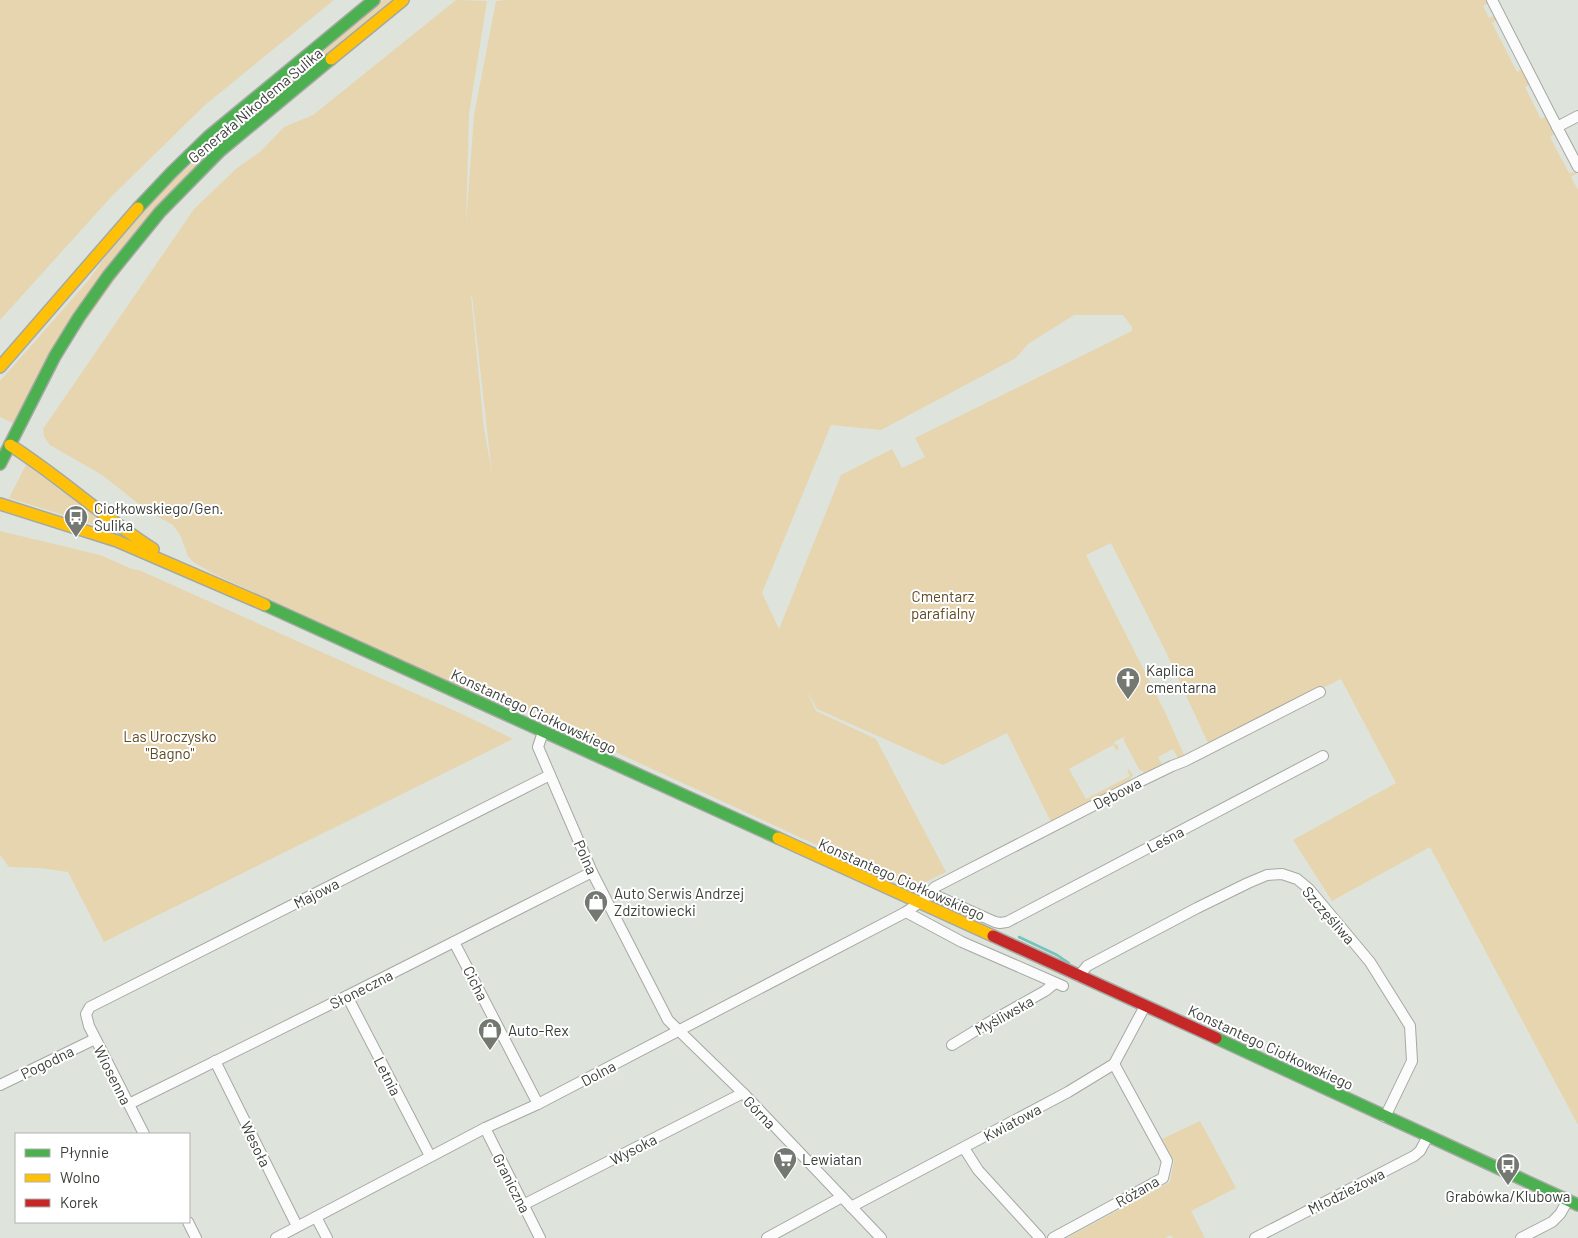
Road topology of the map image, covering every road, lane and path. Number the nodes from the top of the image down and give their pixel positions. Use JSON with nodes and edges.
{"nodes":[{"id":1,"x":374,"y":0,"type":"edge"},
{"id":2,"x":403,"y":0,"type":"edge"},
{"id":3,"x":1492,"y":0,"type":"edge"},
{"id":4,"x":1578,"y":116,"type":"edge"},
{"id":5,"x":1557,"y":127,"type":"junction"},
{"id":6,"x":1578,"y":167,"type":"edge"},
{"id":7,"x":0,"y":367,"type":"edge"},
{"id":8,"x":5,"y":442,"type":"edge"},
{"id":9,"x":0,"y":464,"type":"edge"},
{"id":10,"x":0,"y":504,"type":"edge"},
{"id":11,"x":213,"y":582,"type":"junction"},
{"id":12,"x":1320,"y":692,"type":"dead end"},
{"id":13,"x":543,"y":732,"type":"junction"},
{"id":14,"x":1323,"y":756,"type":"dead end"},
{"id":15,"x":550,"y":775,"type":"junction"},
{"id":16,"x":592,"y":872,"type":"junction"},
{"id":17,"x":930,"y":893,"type":"junction"},
{"id":18,"x":919,"y":903,"type":"junction"},
{"id":19,"x":906,"y":912,"type":"junction"},
{"id":20,"x":454,"y":942,"type":"junction"},
{"id":21,"x":1079,"y":976,"type":"junction"},
{"id":22,"x":346,"y":996,"type":"junction"},
{"id":23,"x":1145,"y":1006,"type":"junction"},
{"id":24,"x":86,"y":1014,"type":"joint"},
{"id":25,"x":679,"y":1030,"type":"junction"},
{"id":26,"x":95,"y":1039,"type":"junction"},
{"id":27,"x":952,"y":1045,"type":"dead end"},
{"id":28,"x":215,"y":1061,"type":"junction"},
{"id":29,"x":1114,"y":1064,"type":"junction"},
{"id":30,"x":0,"y":1085,"type":"edge"},
{"id":31,"x":743,"y":1093,"type":"junction"},
{"id":32,"x":129,"y":1104,"type":"junction"},
{"id":33,"x":538,"y":1104,"type":"junction"},
{"id":34,"x":1386,"y":1116,"type":"junction"},
{"id":35,"x":485,"y":1128,"type":"junction"},
{"id":36,"x":144,"y":1133,"type":"edge"},
{"id":37,"x":1428,"y":1136,"type":"junction"},
{"id":38,"x":964,"y":1148,"type":"junction"},
{"id":39,"x":430,"y":1156,"type":"junction"},
{"id":40,"x":842,"y":1197,"type":"junction"},
{"id":41,"x":1573,"y":1203,"type":"edge"},
{"id":42,"x":524,"y":1205,"type":"junction"},
{"id":43,"x":851,"y":1207,"type":"junction"},
{"id":44,"x":316,"y":1217,"type":"junction"},
{"id":45,"x":188,"y":1223,"type":"edge"},
{"id":46,"x":297,"y":1226,"type":"junction"},
{"id":47,"x":781,"y":1235,"type":"edge"},
{"id":48,"x":196,"y":1238,"type":"edge"},
{"id":49,"x":276,"y":1238,"type":"edge"},
{"id":50,"x":328,"y":1238,"type":"edge"},
{"id":51,"x":540,"y":1238,"type":"edge"},
{"id":52,"x":767,"y":1238,"type":"edge"},
{"id":53,"x":881,"y":1238,"type":"edge"},
{"id":54,"x":1040,"y":1238,"type":"edge"},
{"id":55,"x":1053,"y":1238,"type":"edge"},
{"id":56,"x":1255,"y":1238,"type":"edge"},
{"id":57,"x":1521,"y":1238,"type":"edge"}],
"edges":[{"from":1,"to":7,"type":"main road","name":"Generała Nikodema Sulika"},
{"from":2,"to":8,"type":"main road","name":"Generała Nikodema Sulika"},
{"from":3,"to":5,"type":"street"},
{"from":4,"to":5,"type":"street"},
{"from":5,"to":6,"type":"street"},
{"from":8,"to":9,"type":"main road","name":"Generała Nikodema Sulika"},
{"from":8,"to":11,"type":"main road","name":"Konstantego Ciołkowskiego"},
{"from":10,"to":11,"type":"main road","name":"Konstantego Ciołkowskiego"},
{"from":11,"to":13,"type":"main road","name":"Konstantego Ciołkowskiego"},
{"from":12,"to":17,"type":"street","name":"Dębowa"},
{"from":13,"to":15,"type":"street","name":"Polna"},
{"from":13,"to":18,"type":"main road","name":"Konstantego Ciołkowskiego"},
{"from":14,"to":17,"type":"street","name":"Leśna"},
{"from":15,"to":16,"type":"street","name":"Polna"},
{"from":15,"to":24,"type":"street","name":"Majowa"},
{"from":16,"to":20,"type":"street","name":"Słoneczna"},
{"from":16,"to":25,"type":"street","name":"Polna"},
{"from":17,"to":18,"type":"street","name":"Dębowa"},
{"from":18,"to":19,"type":"street","name":"Dolna"},
{"from":18,"to":21,"type":"main road","name":"Konstantego Ciołkowskiego"},
{"from":19,"to":25,"type":"street","name":"Dolna"},
{"from":19,"to":27,"type":"street","name":"Myśliwska"},
{"from":20,"to":22,"type":"street","name":"Słoneczna"},
{"from":20,"to":33,"type":"street","name":"Cicha"},
{"from":21,"to":23,"type":"main road","name":"Konstantego Ciołkowskiego"},
{"from":21,"to":34,"type":"street","name":"Szczęśliwa"},
{"from":22,"to":28,"type":"street","name":"Słoneczna"},
{"from":22,"to":39,"type":"street","name":"Letnia"},
{"from":23,"to":29,"type":"street"},
{"from":23,"to":34,"type":"main road","name":"Konstantego Ciołkowskiego"},
{"from":24,"to":26,"type":"street","name":"Wiosenna"},
{"from":25,"to":31,"type":"street","name":"Górna"},
{"from":25,"to":33,"type":"street","name":"Dolna"},
{"from":26,"to":30,"type":"street","name":"Pogodna"},
{"from":26,"to":32,"type":"street","name":"Wiosenna"},
{"from":28,"to":32,"type":"street","name":"Słoneczna"},
{"from":28,"to":46,"type":"street","name":"Wesoła"},
{"from":29,"to":38,"type":"street","name":"Kwiatowa"},
{"from":29,"to":55,"type":"street","name":"Różana"},
{"from":31,"to":40,"type":"street","name":"Górna"},
{"from":31,"to":42,"type":"street","name":"Wysoka"},
{"from":32,"to":36,"type":"street","name":"Wiosenna"},
{"from":33,"to":35,"type":"street","name":"Dolna"},
{"from":34,"to":37,"type":"main road","name":"Konstantego Ciołkowskiego"},
{"from":35,"to":39,"type":"street","name":"Dolna"},
{"from":35,"to":42,"type":"street","name":"Graniczna"},
{"from":37,"to":41,"type":"main road","name":"Konstantego Ciołkowskiego"},
{"from":37,"to":56,"type":"street","name":"Młodzieżowa"},
{"from":38,"to":43,"type":"street","name":"Kwiatowa"},
{"from":38,"to":54,"type":"street"},
{"from":39,"to":44,"type":"street","name":"Dolna"},
{"from":40,"to":43,"type":"street","name":"Górna"},
{"from":40,"to":47,"type":"street"},
{"from":41,"to":57,"type":"street"},
{"from":42,"to":51,"type":"street","name":"Graniczna"},
{"from":43,"to":53,"type":"street","name":"Górna"},
{"from":44,"to":46,"type":"street","name":"Dolna"},
{"from":44,"to":50,"type":"street"},
{"from":45,"to":48,"type":"street"},
{"from":46,"to":49,"type":"street","name":"Dolna"},
{"from":47,"to":52,"type":"street"}]}
